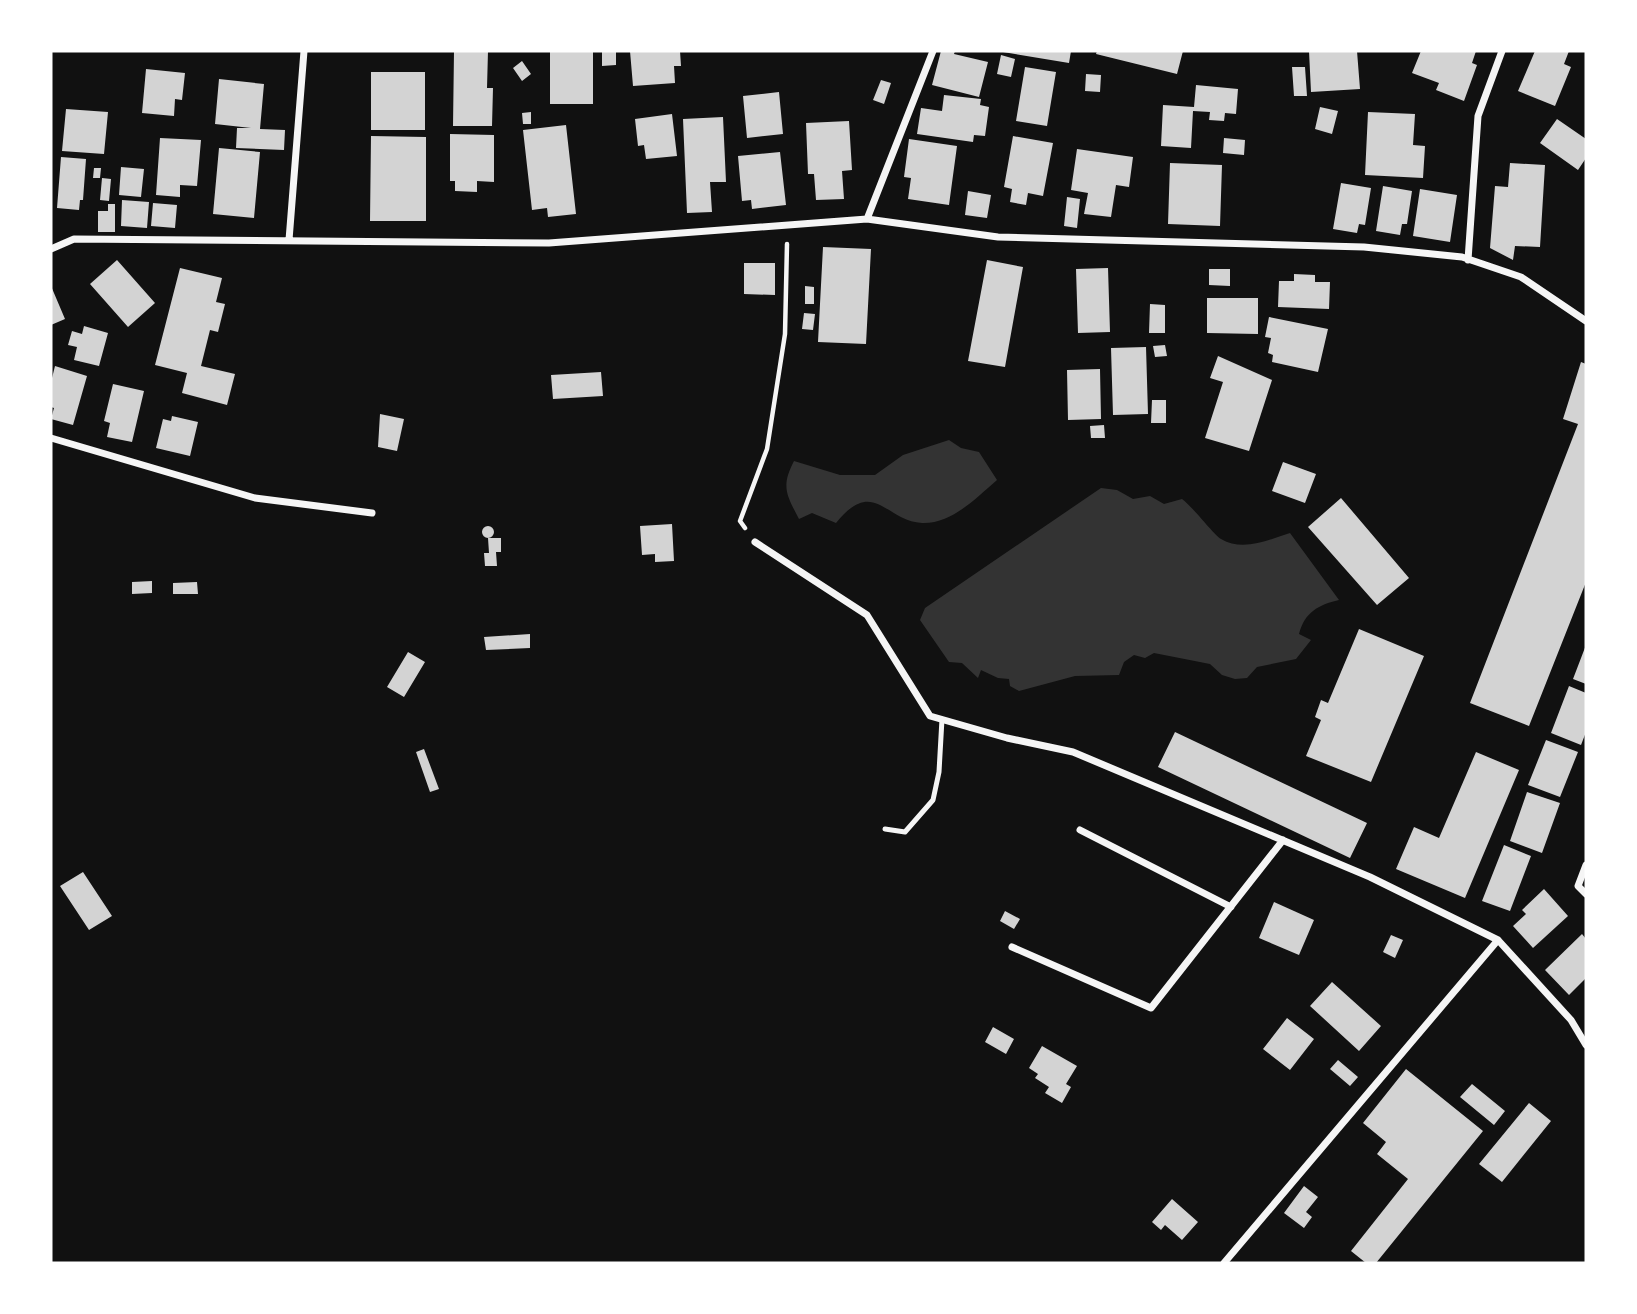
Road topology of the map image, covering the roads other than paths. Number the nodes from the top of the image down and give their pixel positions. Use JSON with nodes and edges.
{"nodes":[{"id":1,"x":304,"y":51,"type":"edge"},
{"id":2,"x":933,"y":51,"type":"edge"},
{"id":3,"x":1502,"y":51,"type":"edge"},
{"id":4,"x":867,"y":219,"type":"junction"},
{"id":5,"x":289,"y":240,"type":"junction"},
{"id":6,"x":51,"y":249,"type":"edge"},
{"id":7,"x":1468,"y":260,"type":"junction"},
{"id":8,"x":1586,"y":321,"type":"edge"},
{"id":9,"x":51,"y":438,"type":"edge"},
{"id":10,"x":372,"y":513,"type":"dead end"},
{"id":11,"x":755,"y":542,"type":"road end"},
{"id":12,"x":942,"y":719,"type":"junction"},
{"id":13,"x":886,"y":829,"type":"dead end"},
{"id":14,"x":1080,"y":830,"type":"dead end"},
{"id":15,"x":1283,"y":841,"type":"junction"},
{"id":16,"x":1586,"y":864,"type":"edge"},
{"id":17,"x":1586,"y":894,"type":"edge"},
{"id":18,"x":1231,"y":907,"type":"junction"},
{"id":19,"x":1498,"y":940,"type":"junction"},
{"id":20,"x":1012,"y":947,"type":"dead end"},
{"id":21,"x":1586,"y":1045,"type":"edge"},
{"id":22,"x":1224,"y":1263,"type":"edge"}],
"edges":[{"from":1,"to":5,"type":"street"},
{"from":2,"to":4,"type":"street"},
{"from":3,"to":7,"type":"street"},
{"from":4,"to":5,"type":"street"},
{"from":4,"to":7,"type":"street"},
{"from":5,"to":6,"type":"street"},
{"from":7,"to":8,"type":"street"},
{"from":9,"to":10,"type":"street"},
{"from":11,"to":12,"type":"street"},
{"from":12,"to":13,"type":"lane"},
{"from":12,"to":15,"type":"street"},
{"from":14,"to":18,"type":"street"},
{"from":15,"to":18,"type":"street"},
{"from":15,"to":19,"type":"street"},
{"from":16,"to":17,"type":"street"},
{"from":18,"to":20,"type":"street"},
{"from":19,"to":21,"type":"street"},
{"from":19,"to":22,"type":"street"}]}
